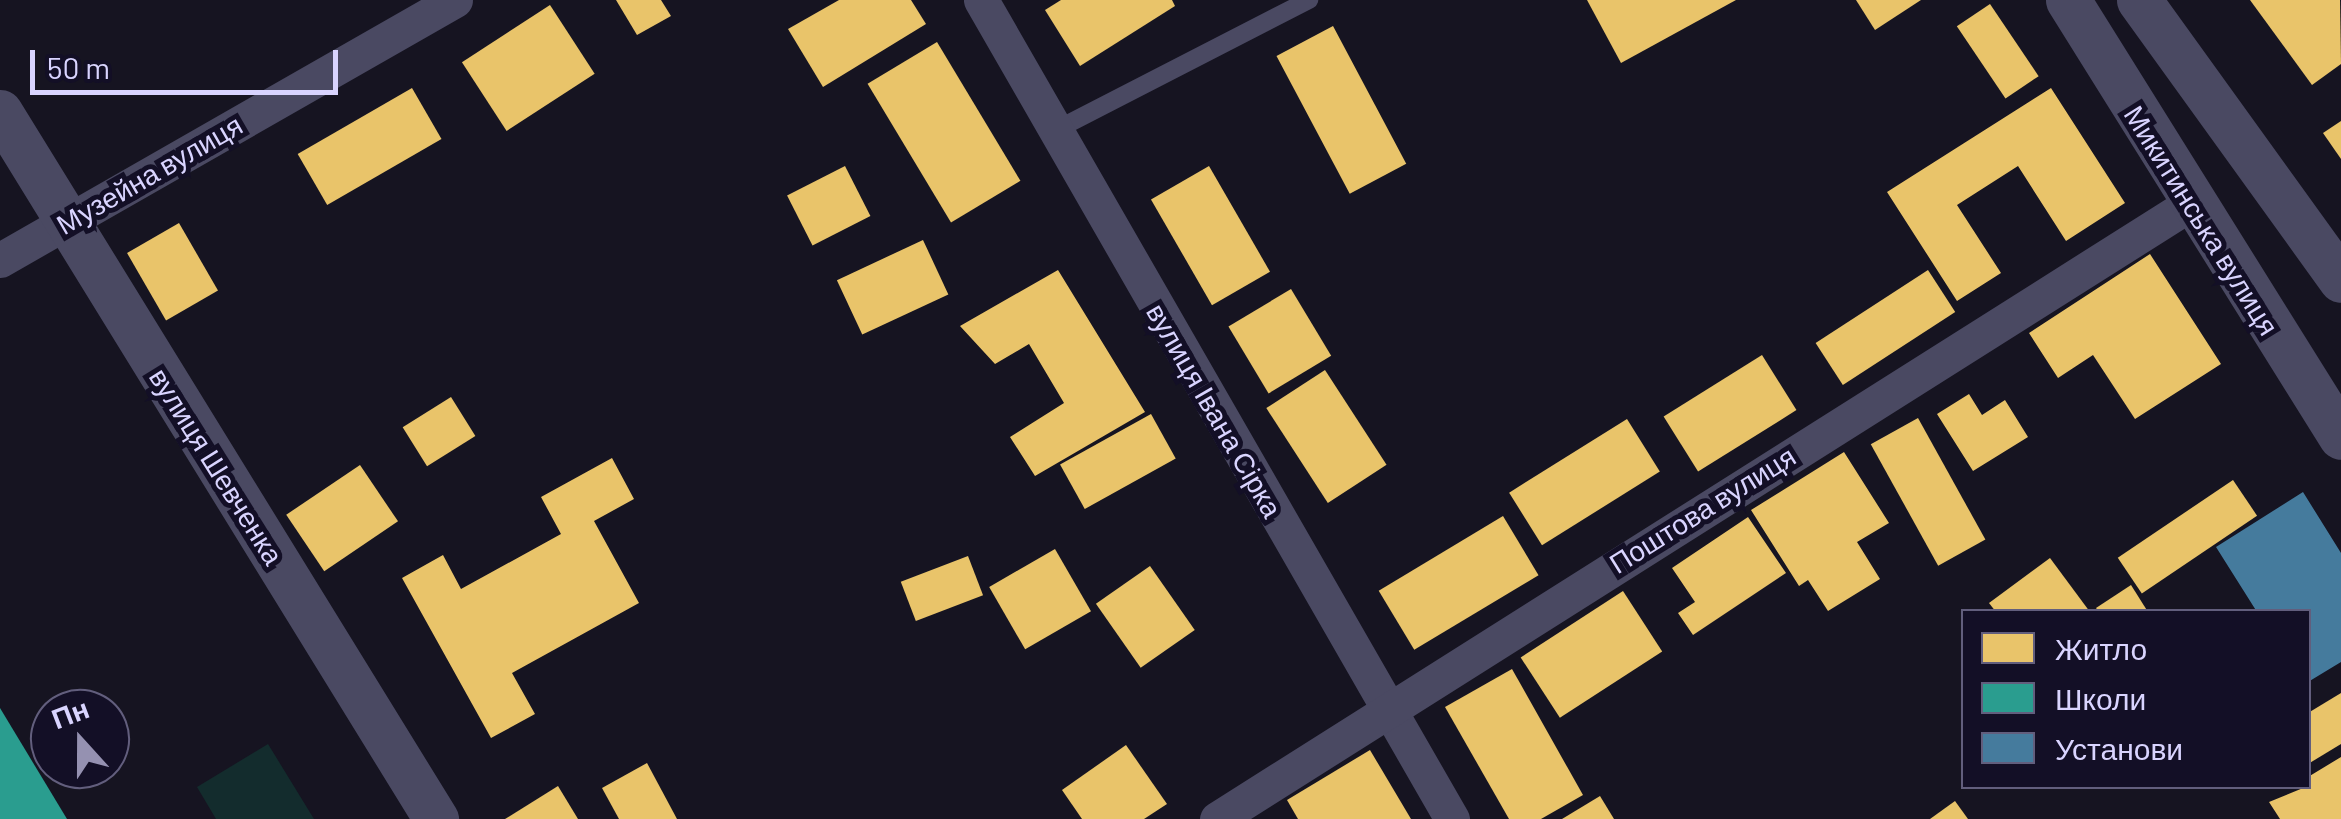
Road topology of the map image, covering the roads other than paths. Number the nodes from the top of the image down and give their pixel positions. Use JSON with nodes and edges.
{"nodes":[{"id":1,"x":455,"y":0,"type":"edge"},
{"id":2,"x":981,"y":0,"type":"edge"},
{"id":3,"x":1309,"y":0,"type":"edge"},
{"id":4,"x":2068,"y":0,"type":"edge"},
{"id":5,"x":2139,"y":0,"type":"edge"},
{"id":6,"x":0,"y":112,"type":"edge"},
{"id":7,"x":1054,"y":131,"type":"junction"},
{"id":8,"x":2190,"y":204,"type":"junction"},
{"id":9,"x":66,"y":222,"type":"junction"},
{"id":10,"x":0,"y":260,"type":"edge"},
{"id":11,"x":2341,"y":280,"type":"edge"},
{"id":12,"x":2341,"y":437,"type":"edge"},
{"id":13,"x":1386,"y":708,"type":"junction"},
{"id":14,"x":436,"y":819,"type":"edge"},
{"id":15,"x":1217,"y":819,"type":"edge"},
{"id":16,"x":1452,"y":819,"type":"edge"}],
"edges":[{"from":1,"to":9,"type":"street","name":"Музейна вулиця"},
{"from":2,"to":7,"type":"street","name":"вулиця Івана Сірка"},
{"from":3,"to":7,"type":"lane"},
{"from":4,"to":8,"type":"street","name":"Микитинська вулиця"},
{"from":5,"to":11,"type":"street"},
{"from":6,"to":9,"type":"street","name":"вулиця Шевченка"},
{"from":7,"to":13,"type":"street","name":"вулиця Івана Сірка"},
{"from":8,"to":12,"type":"street","name":"Микитинська вулиця"},
{"from":8,"to":13,"type":"street","name":"Поштова вулиця"},
{"from":9,"to":10,"type":"street","name":"Музейна вулиця"},
{"from":9,"to":14,"type":"street","name":"вулиця Шевченка"},
{"from":13,"to":15,"type":"street","name":"Поштова вулиця"},
{"from":13,"to":16,"type":"street","name":"вулиця Івана Сірка"}]}
